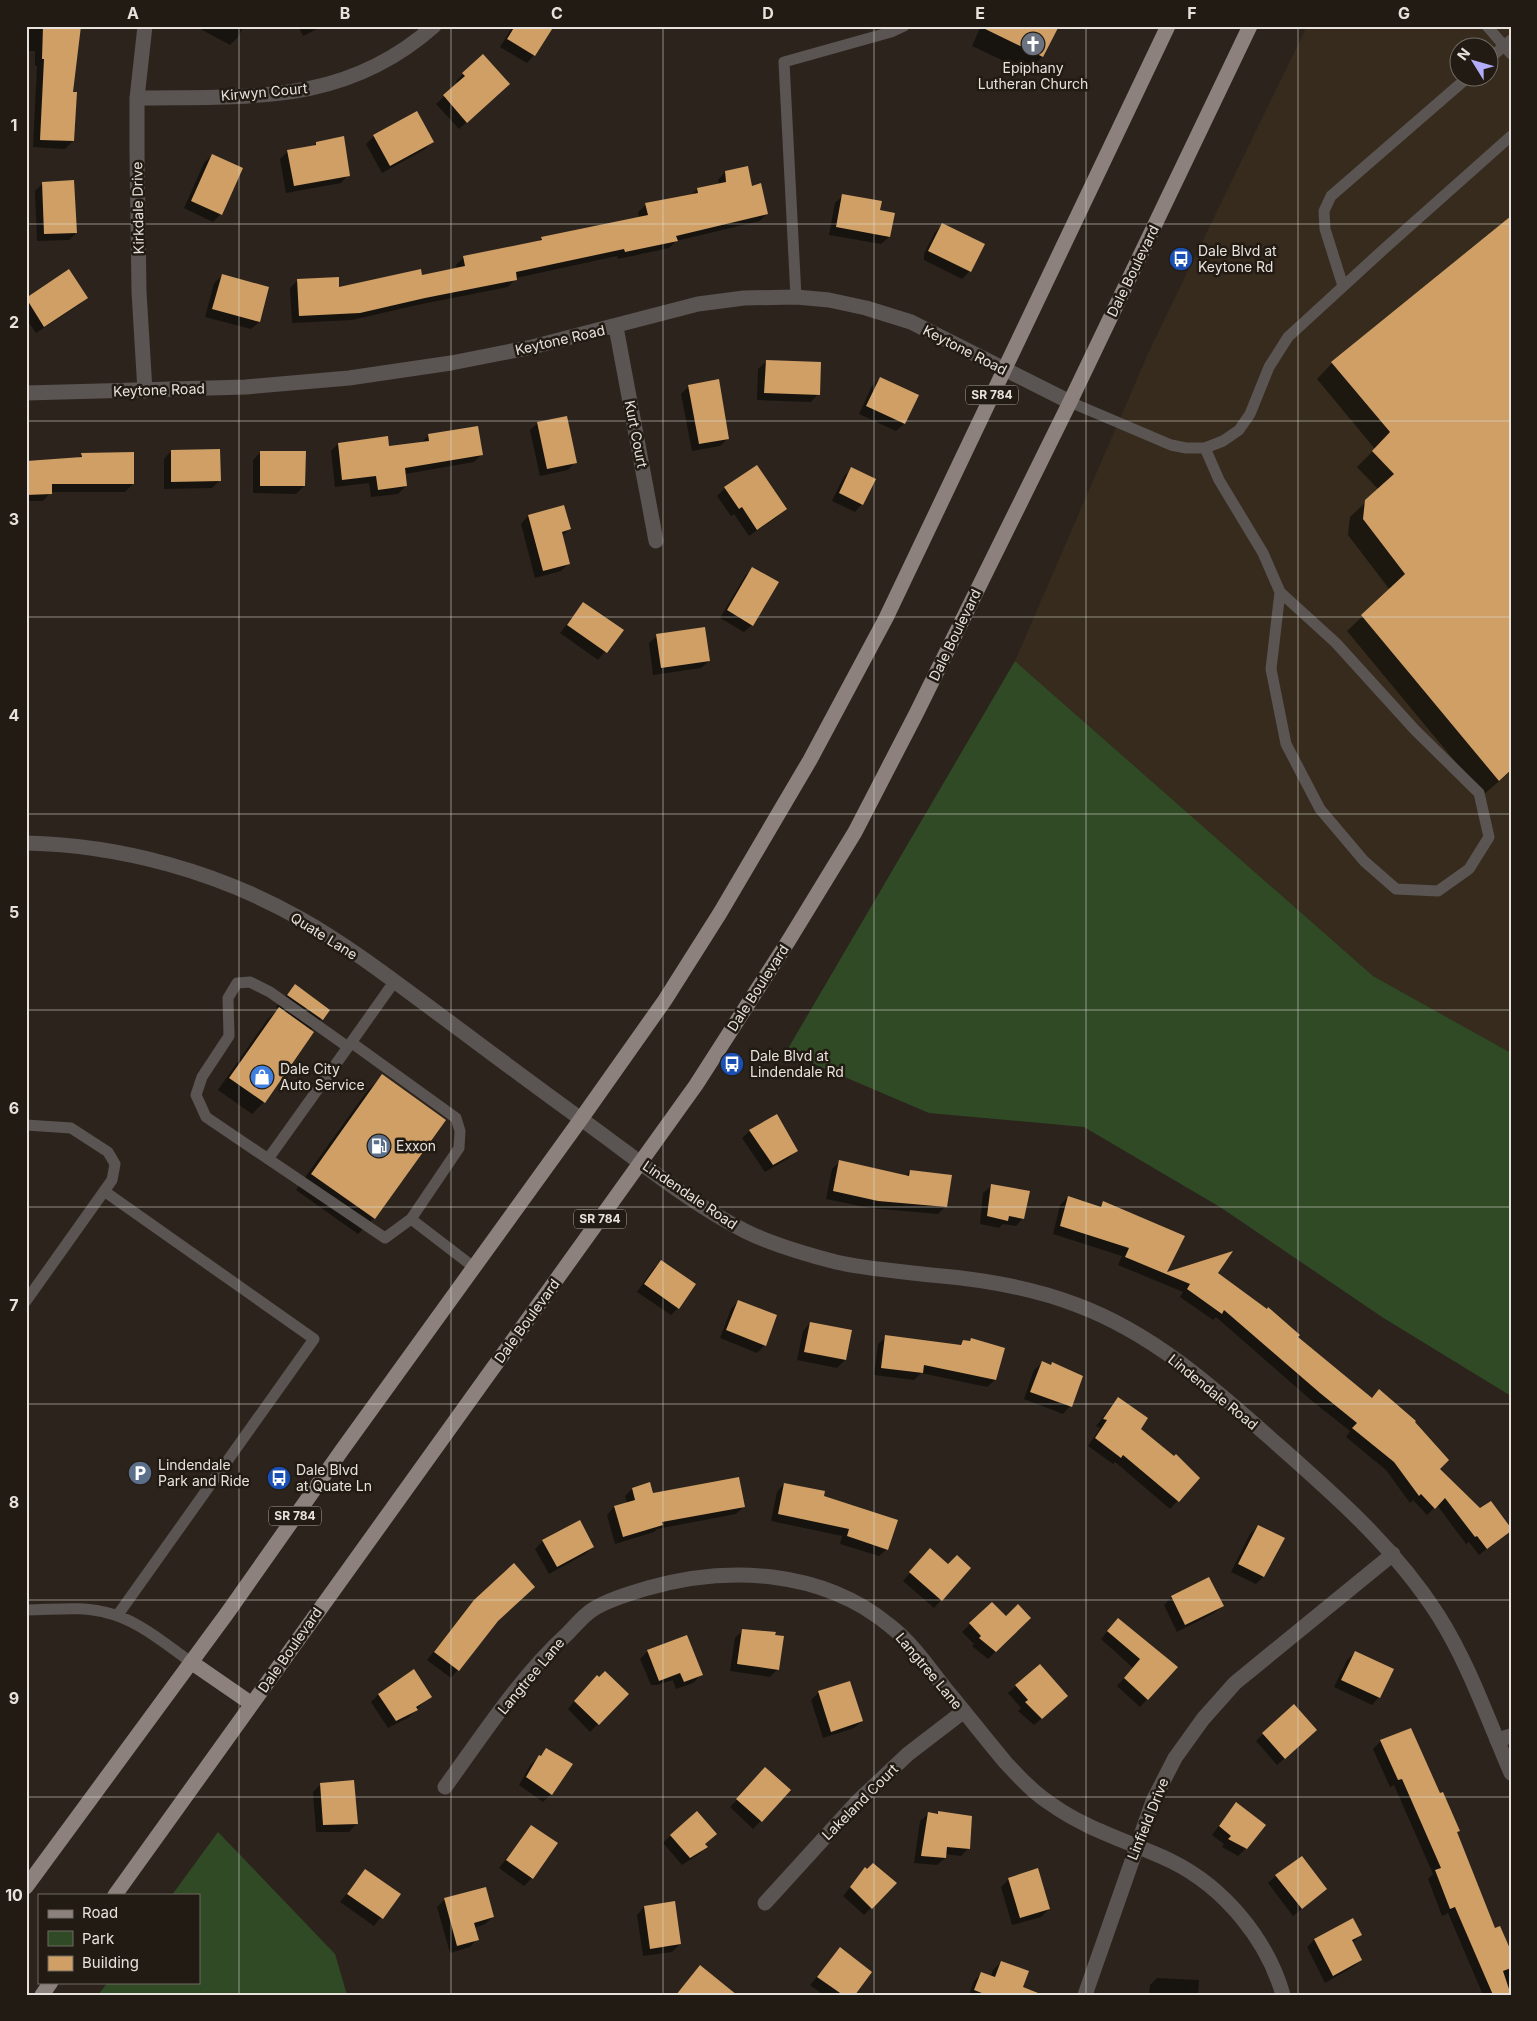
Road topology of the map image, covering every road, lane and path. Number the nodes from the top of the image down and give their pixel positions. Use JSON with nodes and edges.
{"nodes":[{"id":1,"x":145,"y":26,"type":"edge"},
{"id":2,"x":434,"y":26,"type":"edge"},
{"id":3,"x":904,"y":26,"type":"edge"},
{"id":4,"x":1168,"y":26,"type":"edge"},
{"id":5,"x":1250,"y":26,"type":"edge"},
{"id":6,"x":1487,"y":26,"type":"edge"},
{"id":7,"x":1508,"y":47,"type":"edge"},
{"id":8,"x":1456,"y":88,"type":"edge"},
{"id":9,"x":137,"y":98,"type":"junction"},
{"id":10,"x":1511,"y":136,"type":"edge"},
{"id":11,"x":1343,"y":286,"type":"junction"},
{"id":12,"x":796,"y":297,"type":"junction"},
{"id":13,"x":616,"y":327,"type":"junction"},
{"id":14,"x":1004,"y":370,"type":"junction"},
{"id":15,"x":145,"y":391,"type":"junction"},
{"id":16,"x":26,"y":393,"type":"edge"},
{"id":17,"x":1070,"y":402,"type":"junction"},
{"id":18,"x":1205,"y":448,"type":"junction"},
{"id":19,"x":656,"y":540,"type":"dead end"},
{"id":20,"x":1280,"y":592,"type":"junction"},
{"id":21,"x":26,"y":843,"type":"edge"},
{"id":22,"x":394,"y":982,"type":"junction"},
{"id":23,"x":350,"y":1045,"type":"junction"},
{"id":24,"x":581,"y":1120,"type":"junction"},
{"id":25,"x":26,"y":1125,"type":"edge"},
{"id":26,"x":268,"y":1159,"type":"junction"},
{"id":27,"x":641,"y":1162,"type":"junction"},
{"id":28,"x":104,"y":1191,"type":"junction"},
{"id":29,"x":411,"y":1219,"type":"junction"},
{"id":30,"x":475,"y":1268,"type":"junction"},
{"id":31,"x":26,"y":1301,"type":"edge"},
{"id":32,"x":1393,"y":1554,"type":"junction"},
{"id":33,"x":26,"y":1610,"type":"edge"},
{"id":34,"x":117,"y":1616,"type":"junction"},
{"id":35,"x":191,"y":1662,"type":"junction"},
{"id":36,"x":252,"y":1704,"type":"junction"},
{"id":37,"x":964,"y":1711,"type":"junction"},
{"id":38,"x":1504,"y":1738,"type":"edge"},
{"id":39,"x":1511,"y":1773,"type":"edge"},
{"id":40,"x":445,"y":1787,"type":"dead end"},
{"id":41,"x":1136,"y":1846,"type":"junction"},
{"id":42,"x":26,"y":1887,"type":"edge"},
{"id":43,"x":116,"y":1894,"type":"edge"},
{"id":44,"x":765,"y":1903,"type":"dead end"},
{"id":45,"x":50,"y":1984,"type":"edge"},
{"id":46,"x":42,"y":1995,"type":"edge"},
{"id":47,"x":1085,"y":1995,"type":"edge"},
{"id":48,"x":1283,"y":1995,"type":"edge"}],
"edges":[{"from":1,"to":9,"type":"street","name":"Kirkdale Drive"},
{"from":2,"to":9,"type":"street","name":"Kirwyn Court"},
{"from":3,"to":12,"type":"lane"},
{"from":4,"to":14,"type":"main road","number":"SR 784"},
{"from":5,"to":17,"type":"main road","name":"Dale Boulevard","number":"SR 784"},
{"from":6,"to":7,"type":"lane"},
{"from":8,"to":11,"type":"lane"},
{"from":9,"to":15,"type":"street","name":"Kirkdale Drive"},
{"from":10,"to":11,"type":"lane"},
{"from":11,"to":18,"type":"lane"},
{"from":12,"to":13,"type":"street","name":"Keytone Road"},
{"from":12,"to":14,"type":"street","name":"Keytone Road"},
{"from":13,"to":15,"type":"street","name":"Keytone Road"},
{"from":13,"to":19,"type":"street","name":"Kurt Court"},
{"from":14,"to":17,"type":"street","name":"Keytone Road"},
{"from":14,"to":24,"type":"main road","number":"SR 784"},
{"from":15,"to":16,"type":"street","name":"Keytone Road"},
{"from":17,"to":18,"type":"lane"},
{"from":17,"to":27,"type":"main road","name":"Dale Boulevard","number":"SR 784"},
{"from":18,"to":20,"type":"lane"},
{"from":20,"to":20,"type":"lane"},
{"from":21,"to":22,"type":"street","name":"Quate Lane"},
{"from":22,"to":23,"type":"lane"},
{"from":22,"to":24,"type":"street","name":"Quate Lane"},
{"from":23,"to":26,"type":"lane"},
{"from":23,"to":26,"type":"lane"},
{"from":23,"to":29,"type":"lane"},
{"from":24,"to":27,"type":"street","name":"Lindendale Road"},
{"from":24,"to":30,"type":"main road","number":"SR 784"},
{"from":25,"to":28,"type":"lane"},
{"from":26,"to":29,"type":"lane"},
{"from":27,"to":32,"type":"street","name":"Lindendale Road"},
{"from":27,"to":36,"type":"main road","name":"Dale Boulevard","number":"SR 784"},
{"from":28,"to":31,"type":"lane"},
{"from":28,"to":34,"type":"lane"},
{"from":29,"to":30,"type":"lane"},
{"from":30,"to":35,"type":"main road","number":"SR 784"},
{"from":32,"to":38,"type":"street","name":"Lindendale Road"},
{"from":32,"to":41,"type":"street","name":"Linfield Drive"},
{"from":33,"to":34,"type":"lane"},
{"from":34,"to":35,"type":"lane"},
{"from":35,"to":36,"type":"main road"},
{"from":35,"to":42,"type":"main road","number":"SR 784"},
{"from":36,"to":43,"type":"main road","name":"Dale Boulevard","number":"SR 784"},
{"from":37,"to":40,"type":"street","name":"Langtree Lane"},
{"from":37,"to":41,"type":"street","name":"Langtree Lane"},
{"from":37,"to":44,"type":"street","name":"Lakeland Court"},
{"from":38,"to":39,"type":"street","name":"Lindendale Road"},
{"from":41,"to":47,"type":"street","name":"Linfield Drive"},
{"from":41,"to":48,"type":"street","name":"Langtree Lane"},
{"from":45,"to":46,"type":"main road"}]}
